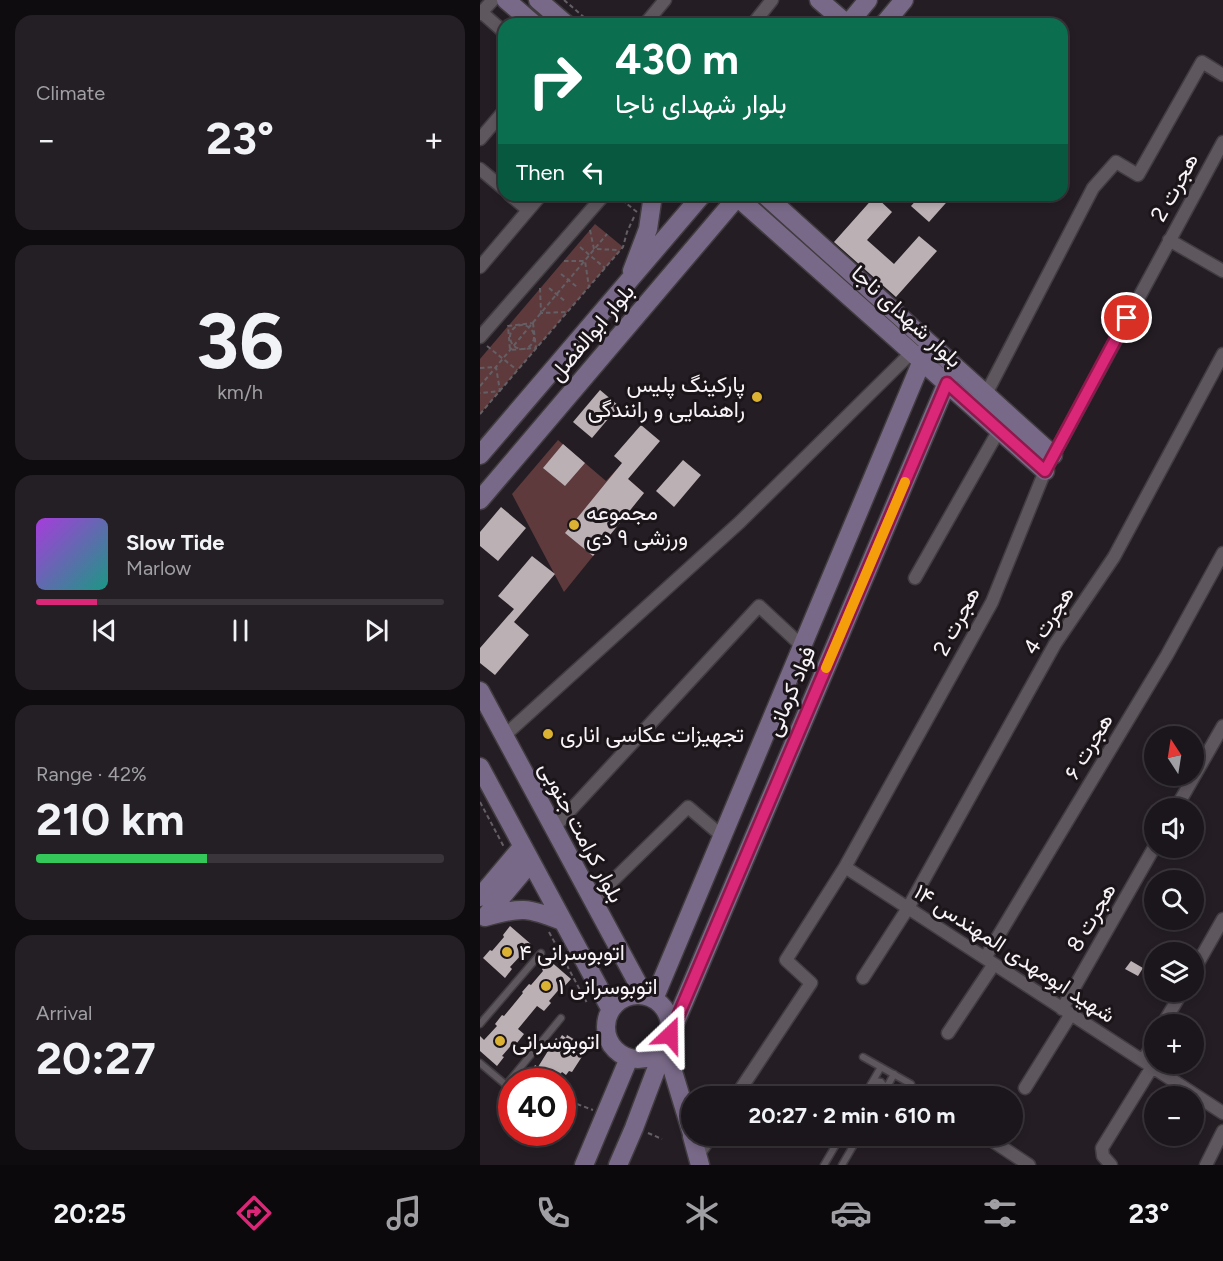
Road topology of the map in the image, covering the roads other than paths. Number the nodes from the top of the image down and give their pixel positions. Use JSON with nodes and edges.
{"nodes":[{"id":1,"x":493,"y":0,"type":"edge"},
{"id":2,"x":506,"y":0,"type":"edge"},
{"id":3,"x":537,"y":0,"type":"edge"},
{"id":4,"x":665,"y":0,"type":"edge"},
{"id":5,"x":772,"y":0,"type":"edge"},
{"id":6,"x":819,"y":0,"type":"edge"},
{"id":7,"x":868,"y":0,"type":"edge"},
{"id":8,"x":904,"y":0,"type":"edge"},
{"id":9,"x":480,"y":13,"type":"edge"},
{"id":10,"x":527,"y":18,"type":"edge"},
{"id":11,"x":559,"y":18,"type":"edge"},
{"id":12,"x":650,"y":18,"type":"edge"},
{"id":13,"x":758,"y":18,"type":"edge"},
{"id":14,"x":840,"y":18,"type":"edge"},
{"id":15,"x":852,"y":18,"type":"edge"},
{"id":16,"x":889,"y":18,"type":"edge"},
{"id":17,"x":498,"y":27,"type":"edge"},
{"id":18,"x":1223,"y":75,"type":"edge"},
{"id":19,"x":498,"y":118,"type":"edge"},
{"id":20,"x":480,"y":139,"type":"edge"},
{"id":21,"x":1223,"y":142,"type":"edge"},
{"id":22,"x":480,"y":168,"type":"edge"},
{"id":23,"x":498,"y":184,"type":"edge"},
{"id":24,"x":517,"y":201,"type":"edge"},
{"id":25,"x":536,"y":201,"type":"edge"},
{"id":26,"x":598,"y":201,"type":"edge"},
{"id":27,"x":652,"y":201,"type":"edge"},
{"id":28,"x":697,"y":201,"type":"edge"},
{"id":29,"x":733,"y":201,"type":"edge"},
{"id":30,"x":743,"y":201,"type":"edge"},
{"id":31,"x":772,"y":201,"type":"edge"},
{"id":32,"x":528,"y":210,"type":"junction"},
{"id":33,"x":1169,"y":240,"type":"junction"},
{"id":34,"x":480,"y":267,"type":"edge"},
{"id":35,"x":1223,"y":271,"type":"edge"},
{"id":36,"x":627,"y":284,"type":"junction"},
{"id":37,"x":484,"y":322,"type":"edge"},
{"id":38,"x":480,"y":338,"type":"edge"},
{"id":39,"x":929,"y":344,"type":"junction"},
{"id":40,"x":1223,"y":354,"type":"edge"},
{"id":41,"x":917,"y":357,"type":"junction"},
{"id":42,"x":954,"y":366,"type":"junction"},
{"id":43,"x":947,"y":383,"type":"junction"},
{"id":44,"x":986,"y":394,"type":"junction"},
{"id":45,"x":999,"y":430,"type":"junction"},
{"id":46,"x":481,"y":452,"type":"edge"},
{"id":47,"x":1049,"y":463,"type":"junction"},
{"id":48,"x":480,"y":500,"type":"edge"},
{"id":49,"x":1223,"y":553,"type":"edge"},
{"id":50,"x":915,"y":578,"type":"dead end"},
{"id":51,"x":802,"y":646,"type":"junction"},
{"id":52,"x":480,"y":691,"type":"edge"},
{"id":53,"x":1223,"y":726,"type":"edge"},
{"id":54,"x":504,"y":736,"type":"junction"},
{"id":55,"x":480,"y":767,"type":"edge"},
{"id":56,"x":1182,"y":798,"type":"edge"},
{"id":57,"x":553,"y":829,"type":"junction"},
{"id":58,"x":722,"y":836,"type":"junction"},
{"id":59,"x":527,"y":855,"type":"junction"},
{"id":60,"x":1149,"y":858,"type":"edge"},
{"id":61,"x":845,"y":867,"type":"junction"},
{"id":62,"x":488,"y":896,"type":"edge"},
{"id":63,"x":592,"y":901,"type":"junction"},
{"id":64,"x":908,"y":908,"type":"junction"},
{"id":65,"x":1223,"y":919,"type":"edge"},
{"id":66,"x":483,"y":920,"type":"edge"},
{"id":67,"x":562,"y":921,"type":"junction"},
{"id":68,"x":1204,"y":952,"type":"edge"},
{"id":69,"x":541,"y":953,"type":"dead end"},
{"id":70,"x":990,"y":961,"type":"junction"},
{"id":71,"x":863,"y":978,"type":"dead end"},
{"id":72,"x":649,"y":997,"type":"junction"},
{"id":73,"x":611,"y":1010,"type":"junction"},
{"id":74,"x":1067,"y":1011,"type":"junction"},
{"id":75,"x":561,"y":1018,"type":"dead end"},
{"id":76,"x":480,"y":1024,"type":"edge"},
{"id":77,"x":948,"y":1033,"type":"dead end"},
{"id":78,"x":667,"y":1040,"type":"junction"},
{"id":79,"x":863,"y":1057,"type":"dead end"},
{"id":80,"x":629,"y":1058,"type":"junction"},
{"id":81,"x":1144,"y":1062,"type":"edge"},
{"id":82,"x":480,"y":1063,"type":"edge"},
{"id":83,"x":881,"y":1067,"type":"junction"},
{"id":84,"x":1144,"y":1070,"type":"edge"},
{"id":85,"x":894,"y":1074,"type":"junction"},
{"id":86,"x":1163,"y":1074,"type":"edge"},
{"id":87,"x":911,"y":1084,"type":"dead end"},
{"id":88,"x":871,"y":1085,"type":"joint"},
{"id":89,"x":743,"y":1086,"type":"edge"},
{"id":90,"x":884,"y":1086,"type":"edge"},
{"id":91,"x":888,"y":1086,"type":"edge"},
{"id":92,"x":1025,"y":1088,"type":"dead end"},
{"id":93,"x":681,"y":1093,"type":"edge"},
{"id":94,"x":1222,"y":1110,"type":"edge"},
{"id":95,"x":1223,"y":1131,"type":"edge"},
{"id":96,"x":706,"y":1146,"type":"edge"},
{"id":97,"x":835,"y":1146,"type":"edge"},
{"id":98,"x":853,"y":1146,"type":"edge"},
{"id":99,"x":999,"y":1146,"type":"edge"},
{"id":100,"x":699,"y":1160,"type":"edge"},
{"id":101,"x":1025,"y":1164,"type":"edge"},
{"id":102,"x":584,"y":1165,"type":"edge"},
{"id":103,"x":618,"y":1165,"type":"edge"},
{"id":104,"x":824,"y":1165,"type":"edge"},
{"id":105,"x":842,"y":1165,"type":"edge"},
{"id":106,"x":1111,"y":1165,"type":"edge"},
{"id":107,"x":1206,"y":1165,"type":"edge"}],
"edges":[{"from":1,"to":9,"type":"street"},
{"from":2,"to":10,"type":"street"},
{"from":3,"to":11,"type":"street"},
{"from":4,"to":12,"type":"street"},
{"from":5,"to":13,"type":"street"},
{"from":6,"to":14,"type":"street"},
{"from":7,"to":15,"type":"street"},
{"from":8,"to":16,"type":"street"},
{"from":9,"to":17,"type":"street"},
{"from":18,"to":44,"type":"street"},
{"from":19,"to":20,"type":"street"},
{"from":21,"to":33,"type":"street","name":"هجرت 2"},
{"from":22,"to":23,"type":"street"},
{"from":24,"to":32,"type":"street"},
{"from":25,"to":32,"type":"street"},
{"from":26,"to":37,"type":"street"},
{"from":27,"to":36,"type":"street"},
{"from":28,"to":36,"type":"street","name":"بلوار ابوالفضل"},
{"from":29,"to":48,"type":"street","name":"بلوار ابوالفضل"},
{"from":30,"to":41,"type":"street","name":"بلوار شهدای ناجا"},
{"from":31,"to":39,"type":"street","name":"بلوار شهدای ناجا"},
{"from":32,"to":34,"type":"street"},
{"from":33,"to":35,"type":"street"},
{"from":33,"to":47,"type":"street","name":"هجرت 2"},
{"from":36,"to":46,"type":"street","name":"بلوار ابوالفضل"},
{"from":37,"to":38,"type":"street"},
{"from":39,"to":41,"type":"street","name":"فواد کرمانی"},
{"from":39,"to":42,"type":"street","name":"بلوار شهدای ناجا"},
{"from":40,"to":64,"type":"street","name":"هجرت 4"},
{"from":41,"to":43,"type":"street","name":"بلوار شهدای ناجا"},
{"from":41,"to":51,"type":"street","name":"فواد کرمانی"},
{"from":41,"to":54,"type":"street"},
{"from":42,"to":43,"type":"street","name":"فواد کرمانی"},
{"from":42,"to":44,"type":"street","name":"بلوار شهدای ناجا"},
{"from":43,"to":45,"type":"street","name":"بلوار شهدای ناجا"},
{"from":43,"to":78,"type":"street","name":"فواد کرمانی"},
{"from":44,"to":47,"type":"street","name":"بلوار شهدای ناجا"},
{"from":45,"to":47,"type":"street","name":"بلوار شهدای ناجا"},
{"from":45,"to":50,"type":"street"},
{"from":47,"to":61,"type":"street","name":"هجرت 2"},
{"from":49,"to":70,"type":"street","name":"هجرت ۶"},
{"from":51,"to":57,"type":"street"},
{"from":51,"to":58,"type":"street","name":"فواد کرمانی"},
{"from":52,"to":54,"type":"street","name":"بلوار کرامت جنوبی"},
{"from":53,"to":56,"type":"street"},
{"from":54,"to":57,"type":"street","name":"بلوار کرامت جنوبی"},
{"from":55,"to":59,"type":"street"},
{"from":57,"to":63,"type":"street","name":"بلوار کرامت جنوبی"},
{"from":58,"to":63,"type":"street"},
{"from":58,"to":72,"type":"street","name":"فواد کرمانی"},
{"from":59,"to":62,"type":"street"},
{"from":59,"to":67,"type":"street"},
{"from":60,"to":74,"type":"street","name":"هجرت 8"},
{"from":61,"to":64,"type":"street","name":"شهید ابومهدی المهندس ۱۴"},
{"from":61,"to":89,"type":"street","name":"هجرت 2"},
{"from":62,"to":66,"type":"street"},
{"from":63,"to":72,"type":"street","name":"بلوار کرامت جنوبی"},
{"from":64,"to":70,"type":"street","name":"شهید ابومهدی المهندس ۱۴"},
{"from":64,"to":71,"type":"street","name":"هجرت 4"},
{"from":65,"to":68,"type":"street"},
{"from":66,"to":67,"type":"street"},
{"from":67,"to":73,"type":"street"},
{"from":69,"to":76,"type":"lane"},
{"from":70,"to":74,"type":"street","name":"شهید ابومهدی المهندس ۱۴"},
{"from":70,"to":77,"type":"street","name":"هجرت ۶"},
{"from":72,"to":73,"type":"street"},
{"from":72,"to":78,"type":"street"},
{"from":73,"to":80,"type":"street"},
{"from":74,"to":81,"type":"street","name":"شهید ابومهدی المهندس ۱۴"},
{"from":74,"to":92,"type":"street","name":"هجرت 8"},
{"from":75,"to":82,"type":"lane"},
{"from":78,"to":80,"type":"street"},
{"from":78,"to":93,"type":"street"},
{"from":78,"to":103,"type":"street","name":"فواد کرمانی"},
{"from":79,"to":83,"type":"lane"},
{"from":80,"to":102,"type":"street"},
{"from":83,"to":85,"type":"lane"},
{"from":83,"to":88,"type":"lane"},
{"from":84,"to":106,"type":"street"},
{"from":85,"to":87,"type":"lane"},
{"from":85,"to":91,"type":"lane"},
{"from":86,"to":94,"type":"street","name":"شهید ابومهدی المهندس ۱۴"},
{"from":88,"to":90,"type":"lane"},
{"from":95,"to":107,"type":"street"},
{"from":96,"to":100,"type":"street"},
{"from":97,"to":104,"type":"lane"},
{"from":98,"to":105,"type":"lane"},
{"from":99,"to":101,"type":"street"}]}
